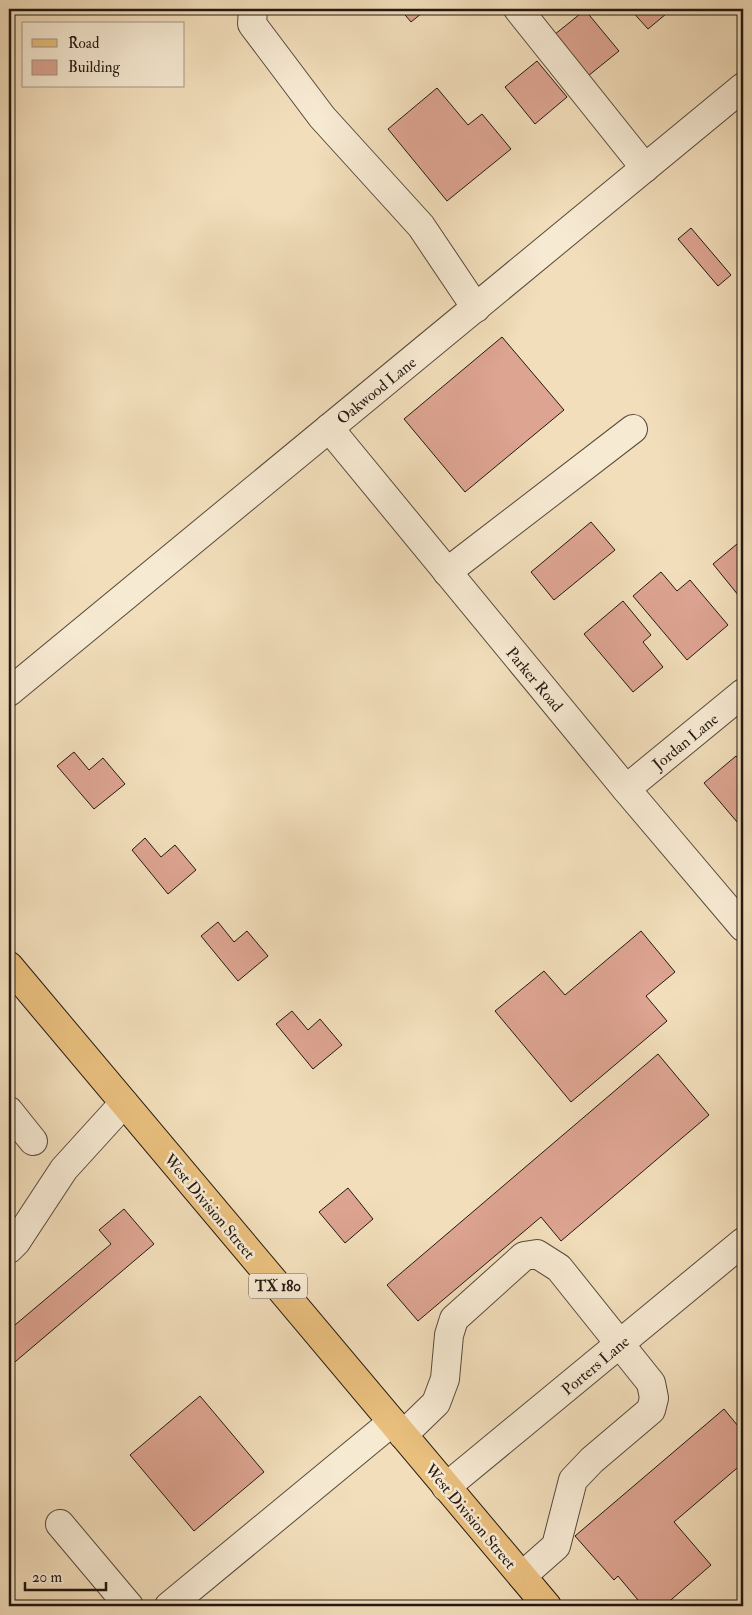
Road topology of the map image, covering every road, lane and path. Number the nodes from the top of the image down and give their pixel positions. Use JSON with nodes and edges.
{"nodes":[{"id":1,"x":253,"y":9,"type":"edge"},
{"id":2,"x":518,"y":9,"type":"edge"},
{"id":3,"x":743,"y":87,"type":"edge"},
{"id":4,"x":645,"y":168,"type":"junction"},
{"id":5,"x":476,"y":308,"type":"junction"},
{"id":6,"x":329,"y":428,"type":"junction"},
{"id":7,"x":633,"y":429,"type":"dead end"},
{"id":8,"x":447,"y":572,"type":"junction"},
{"id":9,"x":9,"y":692,"type":"edge"},
{"id":10,"x":743,"y":693,"type":"edge"},
{"id":11,"x":626,"y":789,"type":"junction"},
{"id":12,"x":743,"y":927,"type":"edge"},
{"id":13,"x":9,"y":966,"type":"edge"},
{"id":14,"x":124,"y":1103,"type":"junction"},
{"id":15,"x":9,"y":1111,"type":"edge"},
{"id":16,"x":33,"y":1141,"type":"dead end"},
{"id":17,"x":743,"y":1242,"type":"edge"},
{"id":18,"x":9,"y":1249,"type":"edge"},
{"id":19,"x":620,"y":1343,"type":"junction"},
{"id":20,"x":397,"y":1429,"type":"junction"},
{"id":21,"x":446,"y":1487,"type":"junction"},
{"id":22,"x":60,"y":1524,"type":"dead end"},
{"id":23,"x":522,"y":1576,"type":"junction"},
{"id":24,"x":129,"y":1606,"type":"edge"},
{"id":25,"x":169,"y":1606,"type":"edge"},
{"id":26,"x":547,"y":1606,"type":"edge"}],
"edges":[{"from":1,"to":5,"type":"street"},
{"from":2,"to":4,"type":"street"},
{"from":3,"to":4,"type":"street","name":"Oakwood Lane"},
{"from":4,"to":5,"type":"street","name":"Oakwood Lane"},
{"from":5,"to":6,"type":"street","name":"Oakwood Lane"},
{"from":6,"to":8,"type":"street","name":"Parker Road"},
{"from":6,"to":9,"type":"street","name":"Oakwood Lane"},
{"from":7,"to":8,"type":"street"},
{"from":8,"to":11,"type":"street","name":"Parker Road"},
{"from":10,"to":11,"type":"street","name":"Jordan Lane"},
{"from":11,"to":12,"type":"street","name":"Parker Road"},
{"from":13,"to":14,"type":"main road","name":"West Division Street","number":"TX 180"},
{"from":14,"to":18,"type":"street"},
{"from":14,"to":20,"type":"main road","name":"West Division Street","number":"TX 180"},
{"from":15,"to":16,"type":"street"},
{"from":17,"to":19,"type":"street","name":"Porters Lane"},
{"from":19,"to":20,"type":"street"},
{"from":19,"to":21,"type":"street","name":"Porters Lane"},
{"from":19,"to":23,"type":"street"},
{"from":20,"to":21,"type":"main road","name":"West Division Street","number":"TX 180"},
{"from":20,"to":25,"type":"street"},
{"from":21,"to":23,"type":"main road","name":"West Division Street","number":"TX 180"},
{"from":22,"to":24,"type":"street"},
{"from":23,"to":26,"type":"main road","name":"West Division Street","number":"TX 180"}]}
